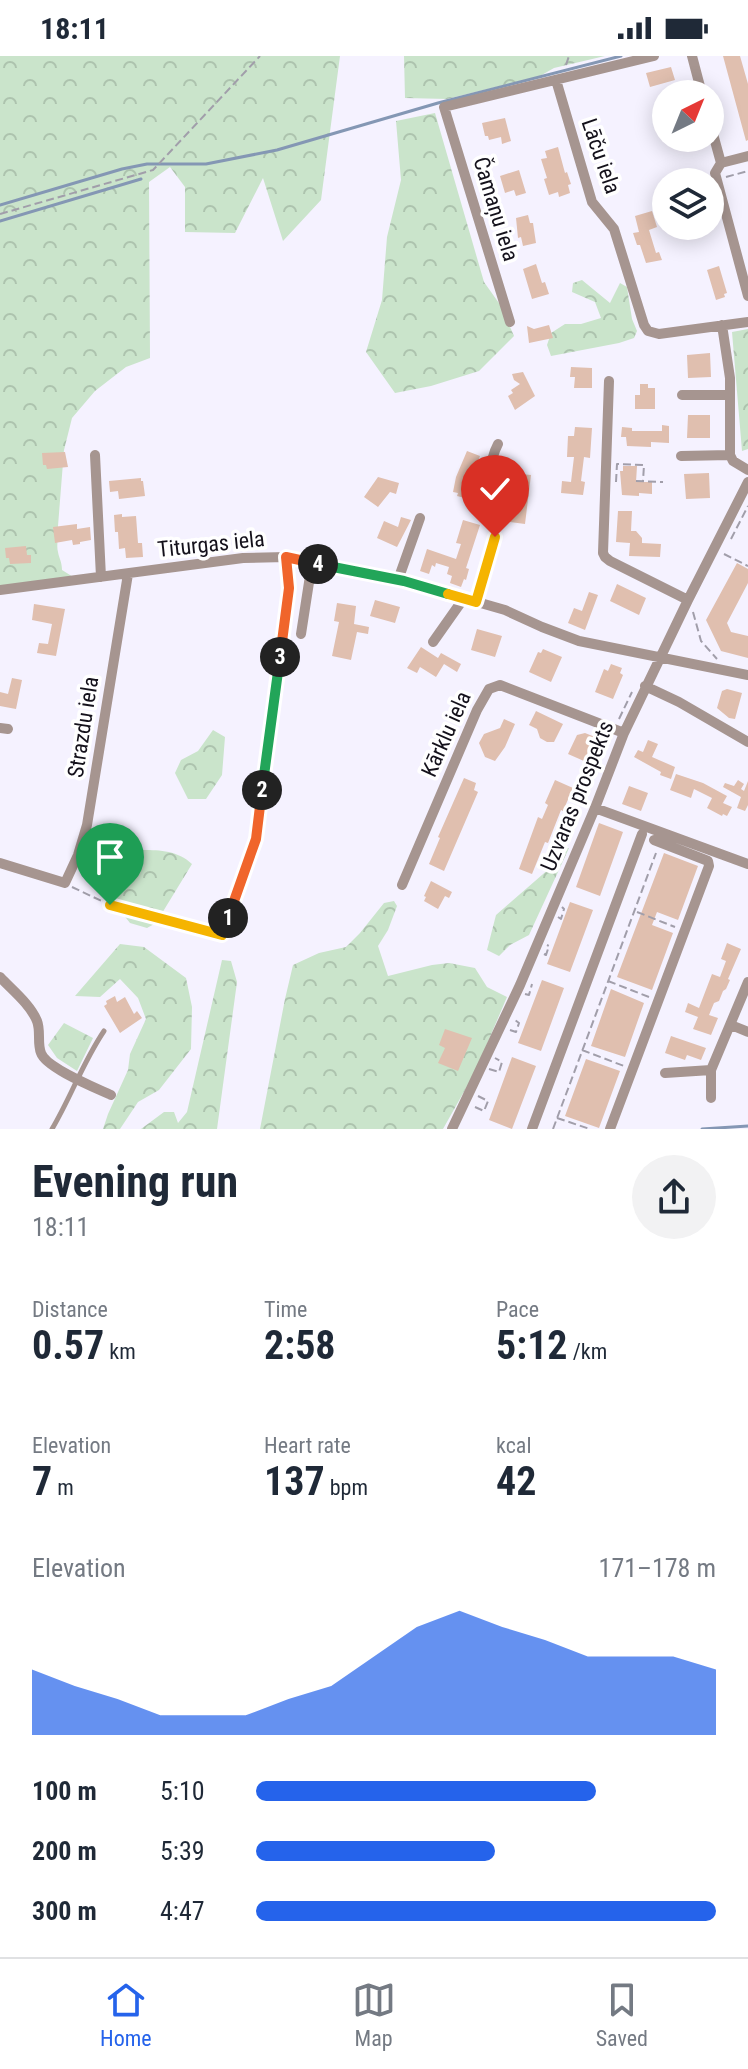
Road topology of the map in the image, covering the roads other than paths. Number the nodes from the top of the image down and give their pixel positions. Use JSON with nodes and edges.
{"nodes":[{"id":1,"x":654,"y":56,"type":"edge"},
{"id":2,"x":692,"y":56,"type":"edge"},
{"id":3,"x":556,"y":80,"type":"junction"},
{"id":4,"x":698,"y":80,"type":"edge"},
{"id":5,"x":718,"y":152,"type":"edge"},
{"id":6,"x":748,"y":156,"type":"edge"},
{"id":7,"x":721,"y":163,"type":"junction"},
{"id":8,"x":748,"y":296,"type":"edge"},
{"id":9,"x":748,"y":312,"type":"edge"},
{"id":10,"x":510,"y":322,"type":"dead end"},
{"id":11,"x":745,"y":322,"type":"edge"},
{"id":12,"x":722,"y":325,"type":"junction"},
{"id":13,"x":609,"y":381,"type":"dead end"},
{"id":14,"x":682,"y":395,"type":"dead end"},
{"id":15,"x":729,"y":395,"type":"junction"},
{"id":16,"x":498,"y":444,"type":"dead end"},
{"id":17,"x":95,"y":455,"type":"dead end"},
{"id":18,"x":730,"y":455,"type":"junction"},
{"id":19,"x":681,"y":456,"type":"dead end"},
{"id":20,"x":748,"y":470,"type":"edge"},
{"id":21,"x":747,"y":485,"type":"edge"},
{"id":22,"x":420,"y":518,"type":"dead end"},
{"id":23,"x":312,"y":563,"type":"junction"},
{"id":24,"x":128,"y":574,"type":"junction"},
{"id":25,"x":101,"y":577,"type":"junction"},
{"id":26,"x":398,"y":580,"type":"junction"},
{"id":27,"x":0,"y":590,"type":"edge"},
{"id":28,"x":464,"y":598,"type":"junction"},
{"id":29,"x":688,"y":600,"type":"junction"},
{"id":30,"x":476,"y":602,"type":"junction"},
{"id":31,"x":301,"y":634,"type":"dead end"},
{"id":32,"x":433,"y":642,"type":"dead end"},
{"id":33,"x":660,"y":657,"type":"junction"},
{"id":34,"x":748,"y":675,"type":"edge"},
{"id":35,"x":645,"y":686,"type":"junction"},
{"id":36,"x":624,"y":733,"type":"junction"},
{"id":37,"x":748,"y":742,"type":"edge"},
{"id":38,"x":595,"y":808,"type":"junction"},
{"id":39,"x":642,"y":834,"type":"dead end"},
{"id":40,"x":657,"y":843,"type":"road end"},
{"id":41,"x":727,"y":843,"type":"dead end"},
{"id":42,"x":721,"y":855,"type":"junction"},
{"id":43,"x":0,"y":863,"type":"edge"},
{"id":44,"x":748,"y":864,"type":"edge"},
{"id":45,"x":402,"y":885,"type":"dead end"},
{"id":46,"x":0,"y":977,"type":"edge"},
{"id":47,"x":748,"y":982,"type":"edge"},
{"id":48,"x":731,"y":1025,"type":"junction"},
{"id":49,"x":104,"y":1031,"type":"dead end"},
{"id":50,"x":748,"y":1032,"type":"edge"},
{"id":51,"x":711,"y":1070,"type":"junction"},
{"id":52,"x":665,"y":1073,"type":"dead end"},
{"id":53,"x":77,"y":1079,"type":"junction"},
{"id":54,"x":111,"y":1095,"type":"dead end"},
{"id":55,"x":711,"y":1098,"type":"dead end"},
{"id":56,"x":52,"y":1129,"type":"edge"},
{"id":57,"x":452,"y":1129,"type":"edge"},
{"id":58,"x":532,"y":1129,"type":"edge"},
{"id":59,"x":610,"y":1129,"type":"edge"}],
"edges":[{"from":1,"to":3,"type":"street"},
{"from":2,"to":4,"type":"street"},
{"from":3,"to":10,"type":"street","name":"Čamaņu iela"},
{"from":3,"to":12,"type":"street","name":"Lāču iela"},
{"from":5,"to":7,"type":"street"},
{"from":6,"to":7,"type":"street"},
{"from":7,"to":8,"type":"street"},
{"from":9,"to":11,"type":"street"},
{"from":11,"to":12,"type":"street"},
{"from":12,"to":15,"type":"street"},
{"from":13,"to":29,"type":"street"},
{"from":14,"to":15,"type":"street"},
{"from":15,"to":18,"type":"street"},
{"from":16,"to":30,"type":"street"},
{"from":17,"to":25,"type":"street"},
{"from":18,"to":19,"type":"street"},
{"from":18,"to":20,"type":"street"},
{"from":21,"to":29,"type":"street","name":"Uzvaras prospekts"},
{"from":22,"to":26,"type":"street"},
{"from":23,"to":24,"type":"street","name":"Titurgas iela"},
{"from":23,"to":26,"type":"street","name":"Titurgas iela"},
{"from":23,"to":31,"type":"street"},
{"from":24,"to":25,"type":"street","name":"Titurgas iela"},
{"from":24,"to":43,"type":"street","name":"Strazdu iela"},
{"from":25,"to":27,"type":"street","name":"Titurgas iela"},
{"from":26,"to":28,"type":"street","name":"Titurgas iela"},
{"from":28,"to":30,"type":"street","name":"Titurgas iela"},
{"from":28,"to":32,"type":"street"},
{"from":29,"to":33,"type":"street","name":"Uzvaras prospekts"},
{"from":30,"to":33,"type":"street","name":"Titurgas iela"},
{"from":33,"to":34,"type":"street","name":"Titurgas iela"},
{"from":33,"to":35,"type":"street","name":"Uzvaras prospekts"},
{"from":35,"to":36,"type":"street","name":"Uzvaras prospekts"},
{"from":35,"to":37,"type":"street"},
{"from":36,"to":38,"type":"street","name":"Uzvaras prospekts"},
{"from":36,"to":45,"type":"street","name":"Kārklu iela"},
{"from":38,"to":42,"type":"street"},
{"from":38,"to":57,"type":"street","name":"Uzvaras prospekts"},
{"from":39,"to":58,"type":"street"},
{"from":40,"to":59,"type":"street"},
{"from":41,"to":42,"type":"lane"},
{"from":42,"to":44,"type":"street"},
{"from":46,"to":53,"type":"street"},
{"from":47,"to":48,"type":"street"},
{"from":48,"to":50,"type":"street"},
{"from":48,"to":51,"type":"street"},
{"from":49,"to":53,"type":"lane"},
{"from":51,"to":52,"type":"street"},
{"from":51,"to":55,"type":"street"},
{"from":53,"to":54,"type":"street"},
{"from":53,"to":56,"type":"lane"}]}
